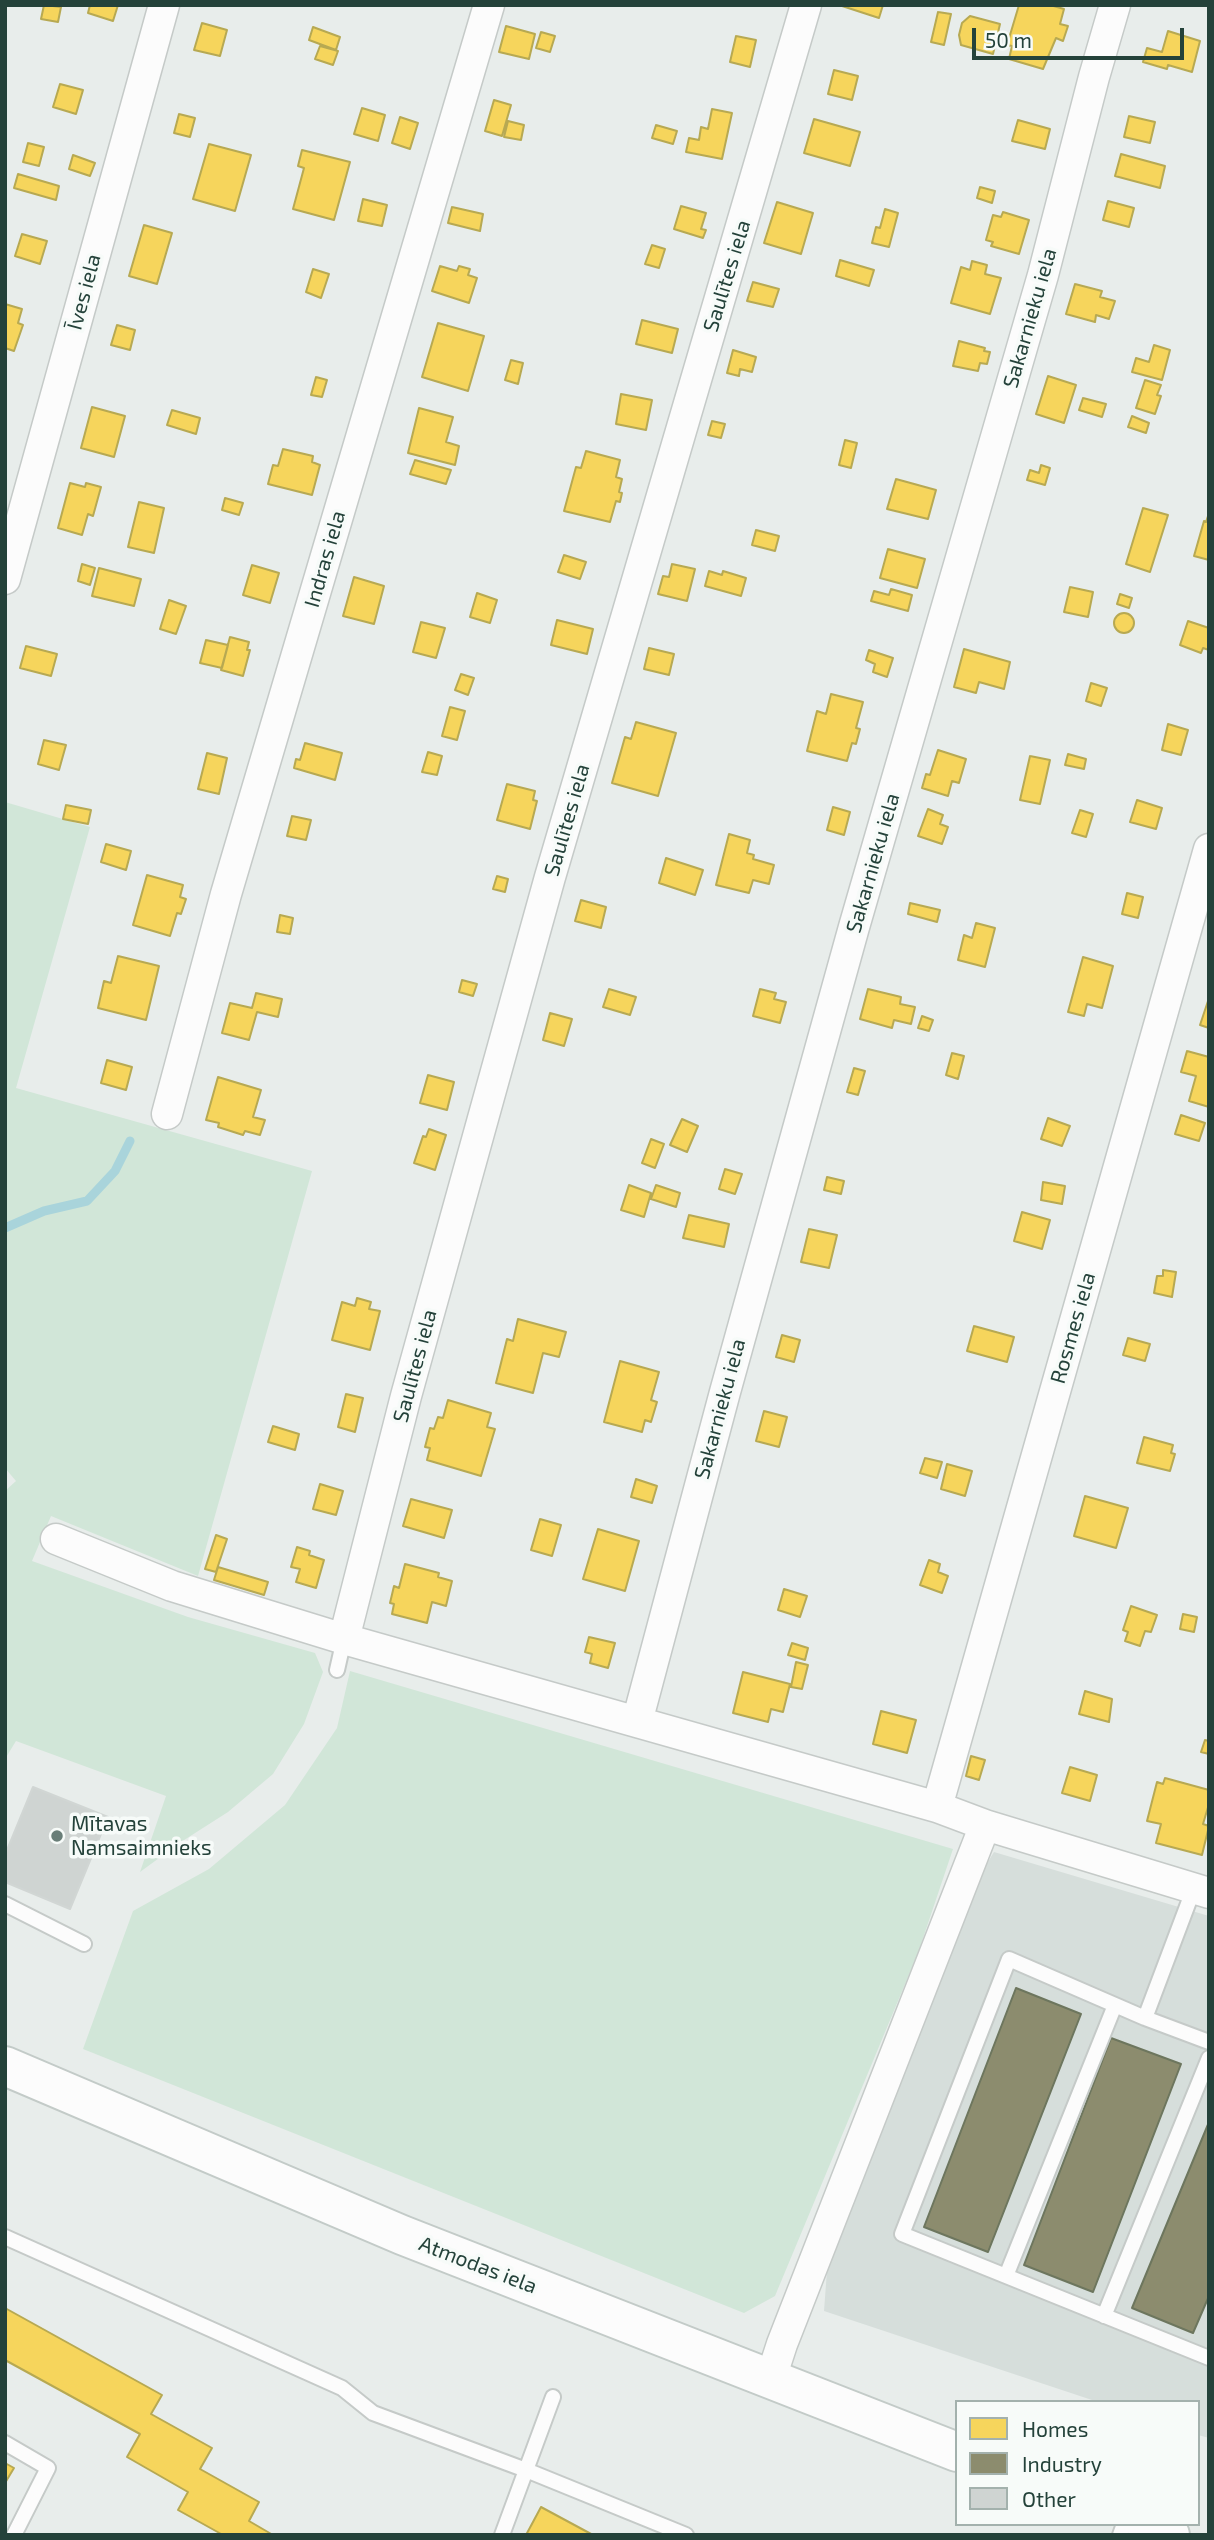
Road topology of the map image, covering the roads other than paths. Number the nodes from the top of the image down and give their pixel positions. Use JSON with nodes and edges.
{"nodes":[{"id":1,"x":164,"y":5,"type":"edge"},
{"id":2,"x":489,"y":5,"type":"edge"},
{"id":3,"x":806,"y":5,"type":"edge"},
{"id":4,"x":1115,"y":5,"type":"edge"},
{"id":5,"x":5,"y":579,"type":"edge"},
{"id":6,"x":1209,"y":849,"type":"edge"},
{"id":7,"x":167,"y":1114,"type":"dead end"},
{"id":8,"x":56,"y":1539,"type":"dead end"},
{"id":9,"x":344,"y":1639,"type":"junction"},
{"id":10,"x":337,"y":1670,"type":"dead end"},
{"id":11,"x":637,"y":1722,"type":"junction"},
{"id":12,"x":937,"y":1807,"type":"junction"},
{"id":13,"x":985,"y":1825,"type":"junction"},
{"id":14,"x":1201,"y":1890,"type":"edge"},
{"id":15,"x":5,"y":1904,"type":"edge"},
{"id":16,"x":84,"y":1944,"type":"dead end"},
{"id":17,"x":1115,"y":2005,"type":"junction"},
{"id":18,"x":1145,"y":2018,"type":"junction"},
{"id":19,"x":1209,"y":2042,"type":"edge"},
{"id":20,"x":1209,"y":2058,"type":"edge"},
{"id":21,"x":5,"y":2066,"type":"edge"},
{"id":22,"x":5,"y":2237,"type":"edge"},
{"id":23,"x":1006,"y":2276,"type":"junction"},
{"id":24,"x":1104,"y":2316,"type":"junction"},
{"id":25,"x":1209,"y":2358,"type":"edge"},
{"id":26,"x":770,"y":2381,"type":"junction"},
{"id":27,"x":553,"y":2397,"type":"dead end"},
{"id":28,"x":5,"y":2443,"type":"edge"},
{"id":29,"x":955,"y":2451,"type":"edge"},
{"id":30,"x":526,"y":2470,"type":"junction"},
{"id":31,"x":1150,"y":2526,"type":"edge"},
{"id":32,"x":14,"y":2535,"type":"edge"},
{"id":33,"x":502,"y":2535,"type":"edge"},
{"id":34,"x":686,"y":2535,"type":"edge"},
{"id":35,"x":1170,"y":2535,"type":"edge"}],
"edges":[{"from":1,"to":5,"type":"street","name":"Īves iela"},
{"from":2,"to":7,"type":"street","name":"Indras iela"},
{"from":3,"to":9,"type":"street","name":"Saulītes iela"},
{"from":4,"to":11,"type":"street","name":"Sakarnieku iela"},
{"from":6,"to":12,"type":"street","name":"Rosmes iela"},
{"from":8,"to":9,"type":"street"},
{"from":9,"to":10,"type":"lane"},
{"from":9,"to":11,"type":"street"},
{"from":11,"to":12,"type":"street"},
{"from":12,"to":13,"type":"street"},
{"from":13,"to":14,"type":"street"},
{"from":13,"to":26,"type":"street"},
{"from":14,"to":18,"type":"lane"},
{"from":15,"to":16,"type":"lane"},
{"from":17,"to":18,"type":"lane"},
{"from":17,"to":23,"type":"lane"},
{"from":17,"to":23,"type":"lane"},
{"from":18,"to":19,"type":"lane"},
{"from":20,"to":24,"type":"lane"},
{"from":21,"to":26,"type":"main road","name":"Atmodas iela"},
{"from":22,"to":30,"type":"lane"},
{"from":23,"to":24,"type":"lane"},
{"from":24,"to":25,"type":"lane"},
{"from":26,"to":29,"type":"main road","name":"Atmodas iela"},
{"from":27,"to":30,"type":"lane"},
{"from":28,"to":32,"type":"lane"},
{"from":30,"to":33,"type":"lane"},
{"from":30,"to":34,"type":"lane"},
{"from":31,"to":35,"type":"main road"}]}
